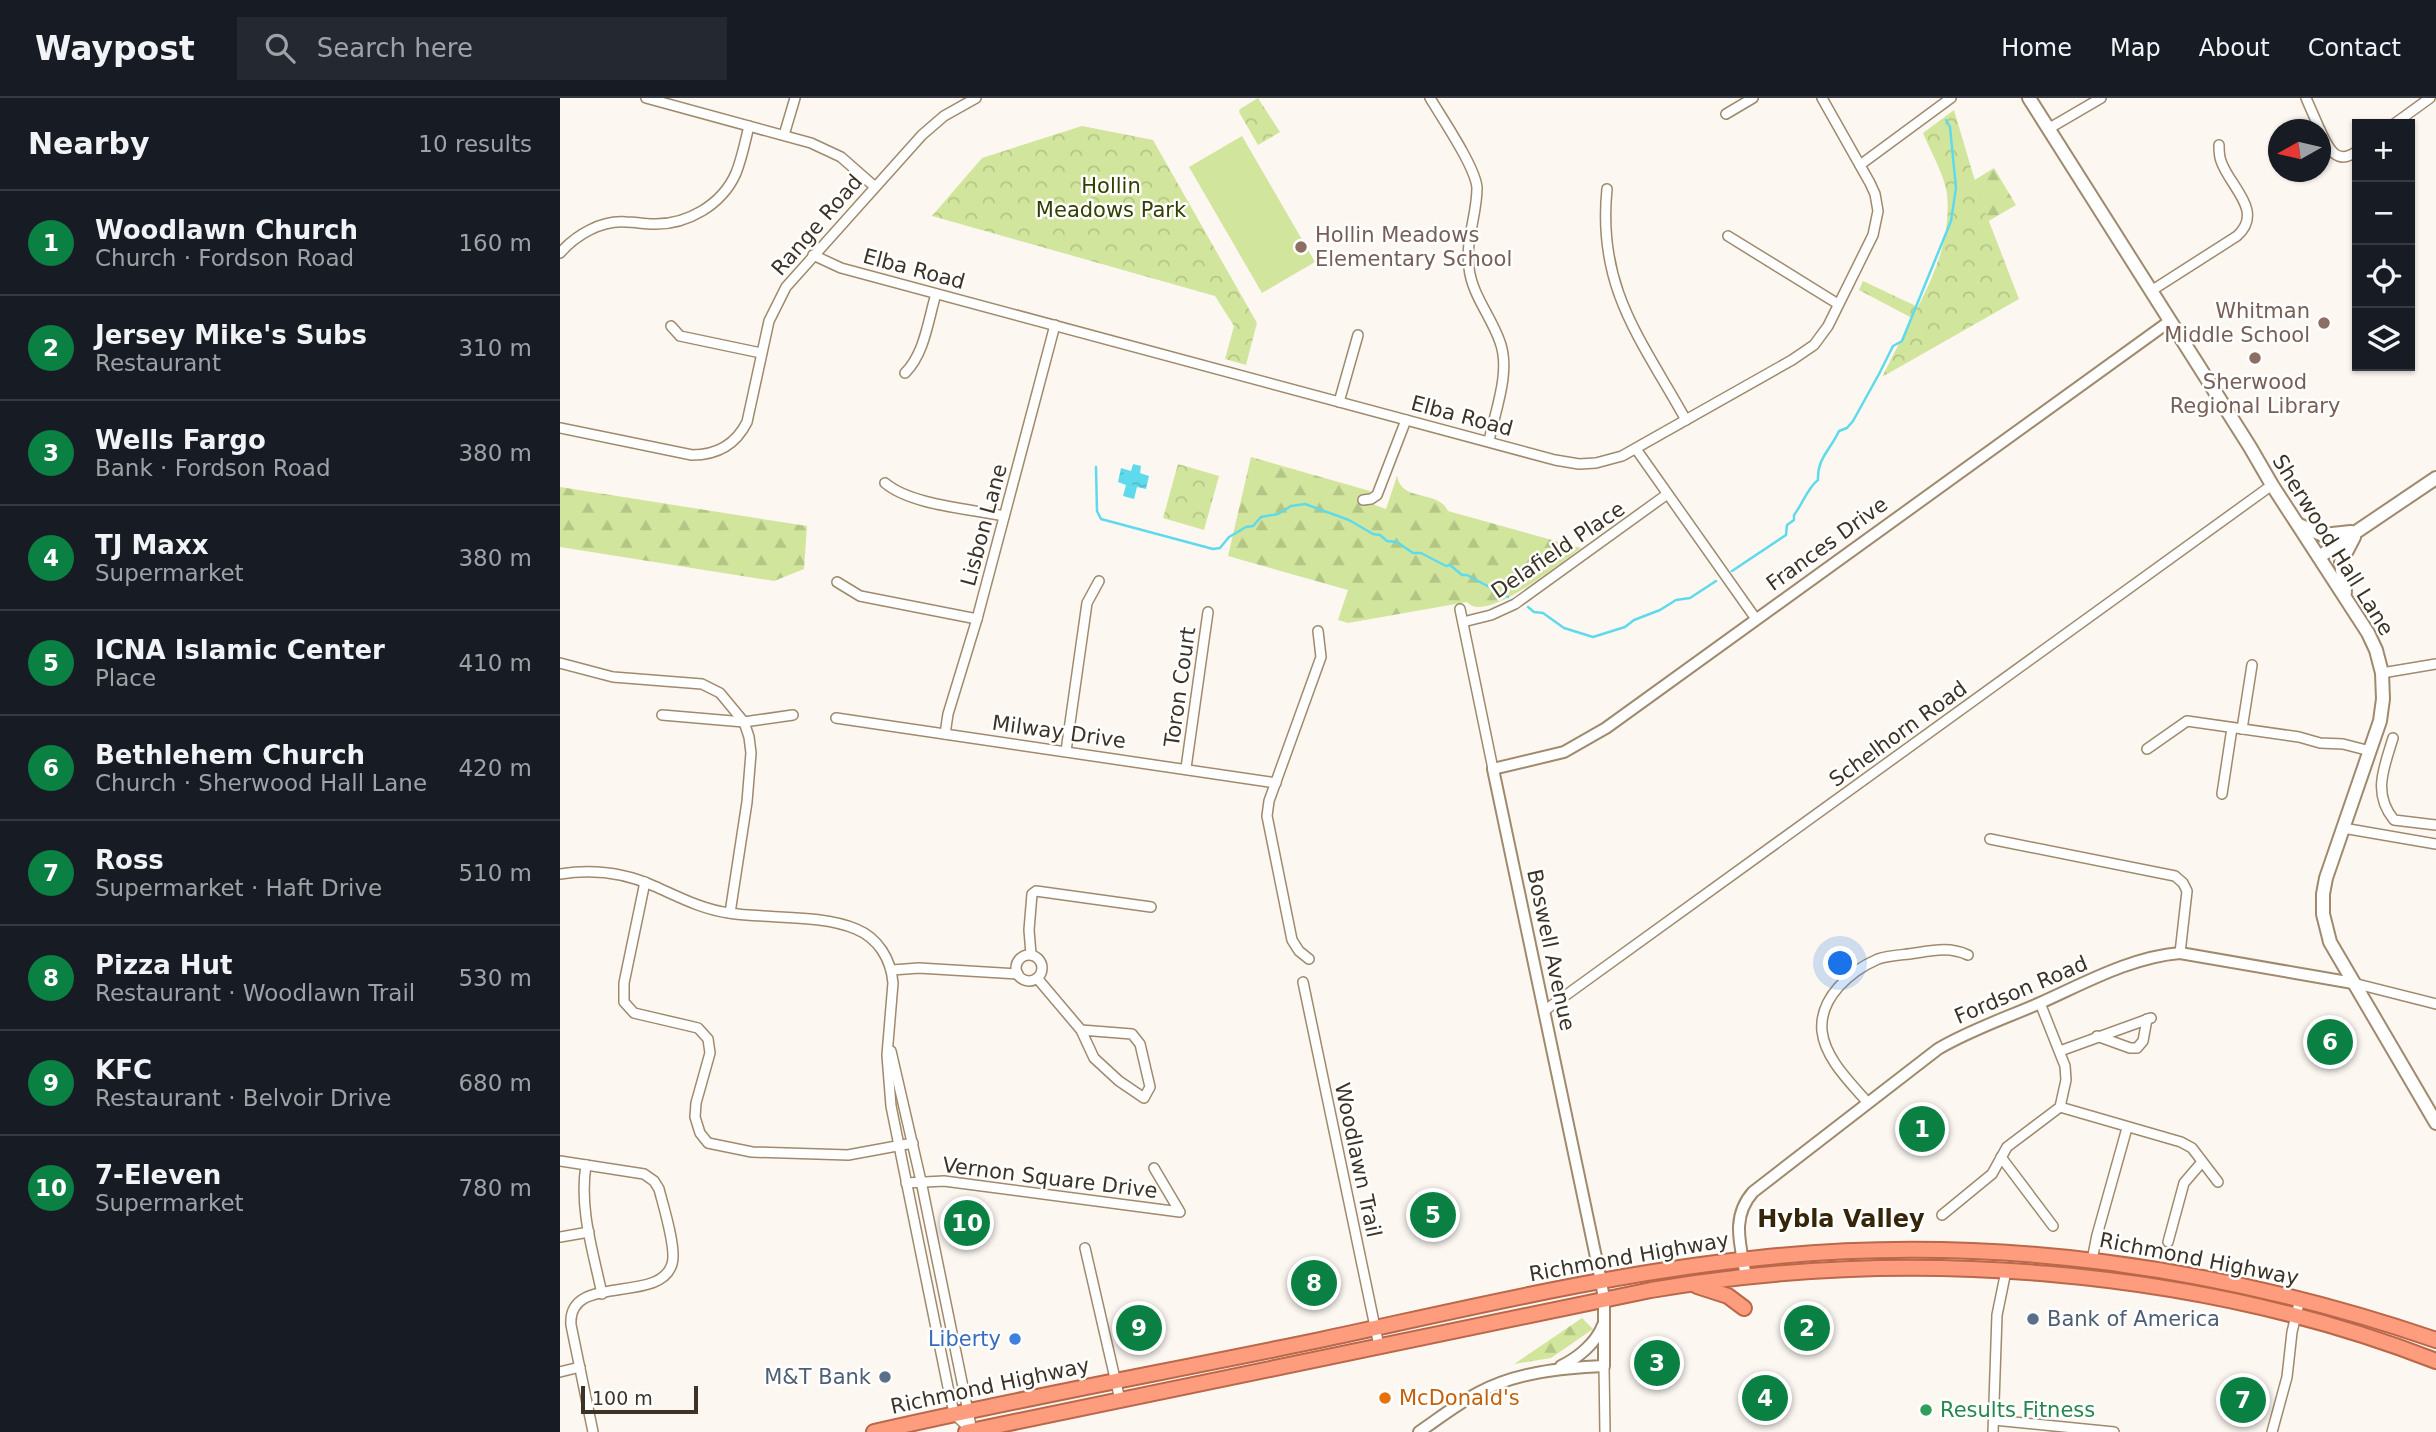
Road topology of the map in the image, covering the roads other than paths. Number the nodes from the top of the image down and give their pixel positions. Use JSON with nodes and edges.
{"nodes":[{"id":1,"x":646,"y":98,"type":"edge"},
{"id":2,"x":795,"y":98,"type":"edge"},
{"id":3,"x":976,"y":98,"type":"edge"},
{"id":4,"x":1430,"y":98,"type":"edge"},
{"id":5,"x":1754,"y":98,"type":"edge"},
{"id":6,"x":1822,"y":98,"type":"edge"},
{"id":7,"x":1951,"y":98,"type":"edge"},
{"id":8,"x":2029,"y":98,"type":"edge"},
{"id":9,"x":2101,"y":98,"type":"edge"},
{"id":10,"x":2306,"y":98,"type":"edge"},
{"id":11,"x":2430,"y":98,"type":"edge"},
{"id":12,"x":1726,"y":114,"type":"dead end"},
{"id":13,"x":2315,"y":119,"type":"edge"},
{"id":14,"x":2401,"y":119,"type":"edge"},
{"id":15,"x":749,"y":126,"type":"junction"},
{"id":16,"x":2048,"y":129,"type":"junction"},
{"id":17,"x":784,"y":135,"type":"junction"},
{"id":18,"x":2219,"y":145,"type":"dead end"},
{"id":19,"x":2331,"y":150,"type":"edge"},
{"id":20,"x":2352,"y":154,"type":"edge"},
{"id":21,"x":1860,"y":165,"type":"junction"},
{"id":22,"x":874,"y":186,"type":"junction"},
{"id":23,"x":1607,"y":189,"type":"dead end"},
{"id":24,"x":1728,"y":236,"type":"dead end"},
{"id":25,"x":560,"y":253,"type":"edge"},
{"id":26,"x":813,"y":255,"type":"junction"},
{"id":27,"x":2151,"y":291,"type":"junction"},
{"id":28,"x":936,"y":294,"type":"junction"},
{"id":29,"x":1838,"y":304,"type":"junction"},
{"id":30,"x":2170,"y":321,"type":"junction"},
{"id":31,"x":1055,"y":325,"type":"junction"},
{"id":32,"x":671,"y":326,"type":"dead end"},
{"id":33,"x":1358,"y":335,"type":"dead end"},
{"id":34,"x":761,"y":353,"type":"junction"},
{"id":35,"x":905,"y":373,"type":"dead end"},
{"id":36,"x":1339,"y":402,"type":"junction"},
{"id":37,"x":1686,"y":419,"type":"junction"},
{"id":38,"x":1406,"y":420,"type":"junction"},
{"id":39,"x":560,"y":428,"type":"edge"},
{"id":40,"x":1489,"y":441,"type":"junction"},
{"id":41,"x":1636,"y":449,"type":"junction"},
{"id":42,"x":2436,"y":478,"type":"edge"},
{"id":43,"x":885,"y":483,"type":"dead end"},
{"id":44,"x":2272,"y":485,"type":"junction"},
{"id":45,"x":1667,"y":495,"type":"junction"},
{"id":46,"x":1363,"y":500,"type":"dead end"},
{"id":47,"x":1004,"y":516,"type":"junction"},
{"id":48,"x":2299,"y":526,"type":"junction"},
{"id":49,"x":2358,"y":530,"type":"junction"},
{"id":50,"x":2319,"y":557,"type":"junction"},
{"id":51,"x":1099,"y":581,"type":"dead end"},
{"id":52,"x":837,"y":582,"type":"dead end"},
{"id":53,"x":2346,"y":597,"type":"junction"},
{"id":54,"x":1460,"y":608,"type":"dead end"},
{"id":55,"x":1208,"y":612,"type":"dead end"},
{"id":56,"x":977,"y":619,"type":"junction"},
{"id":57,"x":1756,"y":619,"type":"junction"},
{"id":58,"x":1463,"y":622,"type":"junction"},
{"id":59,"x":1318,"y":631,"type":"dead end"},
{"id":60,"x":560,"y":663,"type":"edge"},
{"id":61,"x":2436,"y":664,"type":"edge"},
{"id":62,"x":2252,"y":665,"type":"dead end"},
{"id":63,"x":2382,"y":673,"type":"junction"},
{"id":64,"x":662,"y":715,"type":"dead end"},
{"id":65,"x":793,"y":715,"type":"dead end"},
{"id":66,"x":836,"y":718,"type":"dead end"},
{"id":67,"x":744,"y":722,"type":"junction"},
{"id":68,"x":2237,"y":729,"type":"junction"},
{"id":69,"x":945,"y":734,"type":"junction"},
{"id":70,"x":2393,"y":738,"type":"dead end"},
{"id":71,"x":2147,"y":749,"type":"dead end"},
{"id":72,"x":1066,"y":751,"type":"junction"},
{"id":73,"x":2370,"y":751,"type":"junction"},
{"id":74,"x":1186,"y":768,"type":"junction"},
{"id":75,"x":1493,"y":769,"type":"junction"},
{"id":76,"x":1276,"y":783,"type":"junction"},
{"id":77,"x":2222,"y":794,"type":"dead end"},
{"id":78,"x":2436,"y":825,"type":"edge"},
{"id":79,"x":2343,"y":828,"type":"junction"},
{"id":80,"x":1990,"y":839,"type":"dead end"},
{"id":81,"x":2436,"y":844,"type":"edge"},
{"id":82,"x":560,"y":874,"type":"edge"},
{"id":83,"x":645,"y":882,"type":"junction"},
{"id":84,"x":1151,"y":907,"type":"dead end"},
{"id":85,"x":730,"y":913,"type":"junction"},
{"id":86,"x":2180,"y":953,"type":"junction"},
{"id":87,"x":1031,"y":954,"type":"junction"},
{"id":88,"x":1968,"y":955,"type":"dead end"},
{"id":89,"x":1309,"y":959,"type":"dead end"},
{"id":90,"x":892,"y":970,"type":"junction"},
{"id":91,"x":1018,"y":974,"type":"junction"},
{"id":92,"x":1037,"y":978,"type":"junction"},
{"id":93,"x":1303,"y":982,"type":"dead end"},
{"id":94,"x":2353,"y":984,"type":"junction"},
{"id":95,"x":2040,"y":1003,"type":"junction"},
{"id":96,"x":2436,"y":1004,"type":"edge"},
{"id":97,"x":1544,"y":1011,"type":"junction"},
{"id":98,"x":1081,"y":1030,"type":"junction"},
{"id":99,"x":2097,"y":1036,"type":"junction"},
{"id":100,"x":888,"y":1039,"type":"junction"},
{"id":101,"x":2060,"y":1051,"type":"junction"},
{"id":102,"x":1868,"y":1103,"type":"junction"},
{"id":103,"x":2060,"y":1107,"type":"junction"},
{"id":104,"x":2436,"y":1123,"type":"edge"},
{"id":105,"x":2127,"y":1128,"type":"junction"},
{"id":106,"x":913,"y":1143,"type":"junction"},
{"id":107,"x":898,"y":1146,"type":"junction"},
{"id":108,"x":2001,"y":1157,"type":"junction"},
{"id":109,"x":560,"y":1161,"type":"edge"},
{"id":110,"x":2202,"y":1162,"type":"junction"},
{"id":111,"x":586,"y":1166,"type":"junction"},
{"id":112,"x":1154,"y":1168,"type":"dead end"},
{"id":113,"x":921,"y":1181,"type":"junction"},
{"id":114,"x":2218,"y":1182,"type":"dead end"},
{"id":115,"x":906,"y":1183,"type":"junction"},
{"id":116,"x":1942,"y":1215,"type":"dead end"},
{"id":117,"x":2053,"y":1226,"type":"dead end"},
{"id":118,"x":589,"y":1232,"type":"junction"},
{"id":119,"x":560,"y":1237,"type":"edge"},
{"id":120,"x":2168,"y":1242,"type":"dead end"},
{"id":121,"x":1086,"y":1248,"type":"dead end"},
{"id":122,"x":1743,"y":1259,"type":"junction"},
{"id":123,"x":2092,"y":1260,"type":"junction"},
{"id":124,"x":2006,"y":1271,"type":"junction"},
{"id":125,"x":1746,"y":1277,"type":"junction"},
{"id":126,"x":1601,"y":1281,"type":"junction"},
{"id":127,"x":1682,"y":1284,"type":"junction"},
{"id":128,"x":602,"y":1294,"type":"junction"},
{"id":129,"x":1604,"y":1299,"type":"junction"},
{"id":130,"x":2301,"y":1299,"type":"junction"},
{"id":131,"x":1744,"y":1308,"type":"dead end"},
{"id":132,"x":2296,"y":1316,"type":"junction"},
{"id":133,"x":1604,"y":1322,"type":"junction"},
{"id":134,"x":1375,"y":1328,"type":"junction"},
{"id":135,"x":2436,"y":1339,"type":"edge"},
{"id":136,"x":1379,"y":1346,"type":"junction"},
{"id":137,"x":2436,"y":1361,"type":"edge"},
{"id":138,"x":1604,"y":1366,"type":"junction"},
{"id":139,"x":580,"y":1367,"type":"junction"},
{"id":140,"x":1553,"y":1370,"type":"junction"},
{"id":141,"x":560,"y":1372,"type":"edge"},
{"id":142,"x":1115,"y":1382,"type":"junction"},
{"id":143,"x":1119,"y":1400,"type":"junction"},
{"id":144,"x":961,"y":1414,"type":"junction"},
{"id":145,"x":1994,"y":1420,"type":"junction"},
{"id":146,"x":969,"y":1431,"type":"edge"},
{"id":147,"x":593,"y":1432,"type":"edge"},
{"id":148,"x":874,"y":1432,"type":"edge"},
{"id":149,"x":1419,"y":1432,"type":"edge"},
{"id":150,"x":1605,"y":1432,"type":"edge"},
{"id":151,"x":1993,"y":1432,"type":"edge"},
{"id":152,"x":2115,"y":1432,"type":"edge"},
{"id":153,"x":2272,"y":1432,"type":"edge"}],
"edges":[{"from":1,"to":15,"type":"street"},
{"from":2,"to":17,"type":"street"},
{"from":3,"to":22,"type":"street","name":"Range Road"},
{"from":4,"to":40,"type":"street"},
{"from":5,"to":12,"type":"street"},
{"from":6,"to":21,"type":"street","name":"Elba Road"},
{"from":7,"to":21,"type":"street"},
{"from":8,"to":16,"type":"main road","name":"Sherwood Hall Lane"},
{"from":9,"to":16,"type":"street"},
{"from":10,"to":13,"type":"street"},
{"from":11,"to":14,"type":"street"},
{"from":15,"to":17,"type":"street"},
{"from":15,"to":25,"type":"street"},
{"from":16,"to":27,"type":"main road","name":"Sherwood Hall Lane"},
{"from":17,"to":22,"type":"street"},
{"from":18,"to":27,"type":"street"},
{"from":19,"to":20,"type":"street"},
{"from":21,"to":29,"type":"street","name":"Elba Road"},
{"from":22,"to":26,"type":"street","name":"Range Road"},
{"from":23,"to":37,"type":"street"},
{"from":24,"to":29,"type":"street"},
{"from":26,"to":28,"type":"street","name":"Elba Road"},
{"from":26,"to":34,"type":"street","name":"Range Road"},
{"from":27,"to":30,"type":"main road","name":"Sherwood Hall Lane"},
{"from":28,"to":31,"type":"street","name":"Elba Road"},
{"from":28,"to":35,"type":"street"},
{"from":29,"to":37,"type":"street","name":"Elba Road"},
{"from":30,"to":44,"type":"main road","name":"Sherwood Hall Lane"},
{"from":30,"to":57,"type":"street","name":"Frances Drive"},
{"from":31,"to":36,"type":"street","name":"Elba Road"},
{"from":31,"to":47,"type":"street","name":"Lisbon Lane"},
{"from":32,"to":34,"type":"street"},
{"from":33,"to":36,"type":"street"},
{"from":34,"to":39,"type":"street","name":"Range Road"},
{"from":36,"to":38,"type":"street","name":"Elba Road"},
{"from":37,"to":41,"type":"street","name":"Elba Road"},
{"from":38,"to":40,"type":"street","name":"Elba Road"},
{"from":38,"to":46,"type":"street"},
{"from":40,"to":41,"type":"street","name":"Elba Road"},
{"from":41,"to":45,"type":"street"},
{"from":42,"to":49,"type":"main road"},
{"from":43,"to":47,"type":"street"},
{"from":44,"to":48,"type":"main road","name":"Sherwood Hall Lane"},
{"from":44,"to":97,"type":"street","name":"Schelhorn Road"},
{"from":45,"to":57,"type":"street"},
{"from":45,"to":58,"type":"street","name":"Delafield Place"},
{"from":47,"to":56,"type":"street","name":"Lisbon Lane"},
{"from":48,"to":49,"type":"main road"},
{"from":48,"to":50,"type":"main road","name":"Sherwood Hall Lane"},
{"from":49,"to":50,"type":"main road"},
{"from":49,"to":53,"type":"main road"},
{"from":50,"to":53,"type":"main road","name":"Sherwood Hall Lane"},
{"from":51,"to":72,"type":"street"},
{"from":52,"to":56,"type":"street"},
{"from":53,"to":63,"type":"main road","name":"Sherwood Hall Lane"},
{"from":54,"to":58,"type":"street","name":"Boswell Avenue"},
{"from":55,"to":74,"type":"street","name":"Toron Court"},
{"from":56,"to":69,"type":"street","name":"Lisbon Lane"},
{"from":57,"to":75,"type":"street","name":"Frances Drive"},
{"from":58,"to":75,"type":"street","name":"Boswell Avenue"},
{"from":59,"to":76,"type":"street"},
{"from":60,"to":67,"type":"street"},
{"from":61,"to":63,"type":"street"},
{"from":62,"to":68,"type":"street"},
{"from":63,"to":73,"type":"main road","name":"Sherwood Hall Lane"},
{"from":64,"to":67,"type":"street"},
{"from":65,"to":67,"type":"street"},
{"from":66,"to":69,"type":"street","name":"Milway Drive"},
{"from":67,"to":85,"type":"street"},
{"from":68,"to":71,"type":"street"},
{"from":68,"to":73,"type":"street"},
{"from":68,"to":77,"type":"street"},
{"from":69,"to":72,"type":"street","name":"Milway Drive"},
{"from":70,"to":78,"type":"street"},
{"from":72,"to":74,"type":"street","name":"Milway Drive"},
{"from":73,"to":79,"type":"main road","name":"Sherwood Hall Lane"},
{"from":74,"to":76,"type":"street","name":"Milway Drive"},
{"from":75,"to":97,"type":"street","name":"Boswell Avenue"},
{"from":76,"to":89,"type":"street"},
{"from":79,"to":81,"type":"street"},
{"from":79,"to":94,"type":"main road","name":"Sherwood Hall Lane"},
{"from":80,"to":86,"type":"street"},
{"from":82,"to":83,"type":"street"},
{"from":83,"to":85,"type":"street"},
{"from":83,"to":107,"type":"street"},
{"from":84,"to":87,"type":"street"},
{"from":85,"to":90,"type":"street"},
{"from":86,"to":94,"type":"street","name":"Fordson Road"},
{"from":86,"to":95,"type":"street","name":"Fordson Road"},
{"from":87,"to":91,"type":"street"},
{"from":87,"to":92,"type":"street"},
{"from":88,"to":102,"type":"street"},
{"from":90,"to":91,"type":"street"},
{"from":90,"to":100,"type":"street"},
{"from":91,"to":92,"type":"street"},
{"from":92,"to":98,"type":"street"},
{"from":93,"to":134,"type":"street","name":"Woodlawn Trail"},
{"from":94,"to":96,"type":"street","name":"Fordson Road"},
{"from":94,"to":104,"type":"main road","name":"Sherwood Hall Lane"},
{"from":95,"to":101,"type":"street"},
{"from":95,"to":102,"type":"street","name":"Fordson Road"},
{"from":97,"to":126,"type":"street","name":"Boswell Avenue"},
{"from":98,"to":98,"type":"street"},
{"from":99,"to":99,"type":"street"},
{"from":99,"to":101,"type":"street"},
{"from":100,"to":106,"type":"street"},
{"from":100,"to":107,"type":"street"},
{"from":101,"to":103,"type":"street"},
{"from":102,"to":122,"type":"street","name":"Fordson Road"},
{"from":103,"to":105,"type":"street"},
{"from":103,"to":108,"type":"street"},
{"from":105,"to":110,"type":"street"},
{"from":105,"to":123,"type":"street"},
{"from":106,"to":107,"type":"street"},
{"from":106,"to":113,"type":"street"},
{"from":107,"to":115,"type":"street"},
{"from":108,"to":116,"type":"street"},
{"from":108,"to":117,"type":"street"},
{"from":109,"to":111,"type":"street"},
{"from":110,"to":114,"type":"street"},
{"from":110,"to":120,"type":"street"},
{"from":111,"to":118,"type":"street"},
{"from":111,"to":128,"type":"street"},
{"from":112,"to":113,"type":"street","name":"Vernon Square Drive"},
{"from":113,"to":115,"type":"street","name":"Vernon Square Drive"},
{"from":113,"to":144,"type":"street"},
{"from":115,"to":144,"type":"street"},
{"from":118,"to":119,"type":"street"},
{"from":118,"to":128,"type":"street"},
{"from":121,"to":142,"type":"street"},
{"from":122,"to":123,"type":"highway","name":"Richmond Highway"},
{"from":122,"to":125,"type":"street","name":"Fordson Road"},
{"from":122,"to":126,"type":"highway","name":"Richmond Highway"},
{"from":123,"to":130,"type":"highway","name":"Richmond Highway"},
{"from":124,"to":125,"type":"highway","name":"Richmond Highway"},
{"from":124,"to":132,"type":"highway","name":"Richmond Highway"},
{"from":124,"to":145,"type":"street"},
{"from":125,"to":127,"type":"highway","name":"Richmond Highway"},
{"from":126,"to":129,"type":"street","name":"Boswell Avenue"},
{"from":126,"to":134,"type":"highway","name":"Richmond Highway"},
{"from":127,"to":129,"type":"highway","name":"Richmond Highway"},
{"from":127,"to":131,"type":"highway"},
{"from":128,"to":139,"type":"street"},
{"from":129,"to":133,"type":"street"},
{"from":129,"to":136,"type":"highway","name":"Richmond Highway"},
{"from":130,"to":132,"type":"street"},
{"from":130,"to":135,"type":"highway","name":"Richmond Highway"},
{"from":132,"to":137,"type":"highway","name":"Richmond Highway"},
{"from":132,"to":153,"type":"street"},
{"from":133,"to":138,"type":"street"},
{"from":133,"to":140,"type":"street"},
{"from":134,"to":136,"type":"street","name":"Woodlawn Trail"},
{"from":134,"to":142,"type":"highway","name":"Richmond Highway"},
{"from":136,"to":143,"type":"highway","name":"Richmond Highway"},
{"from":138,"to":140,"type":"street"},
{"from":138,"to":150,"type":"street"},
{"from":139,"to":141,"type":"street"},
{"from":139,"to":147,"type":"street"},
{"from":140,"to":149,"type":"street"},
{"from":142,"to":143,"type":"street"},
{"from":142,"to":144,"type":"highway","name":"Richmond Highway"},
{"from":143,"to":146,"type":"highway","name":"Richmond Highway"},
{"from":144,"to":146,"type":"street"},
{"from":144,"to":148,"type":"highway","name":"Richmond Highway"},
{"from":145,"to":151,"type":"street"},
{"from":145,"to":152,"type":"street"}]}
